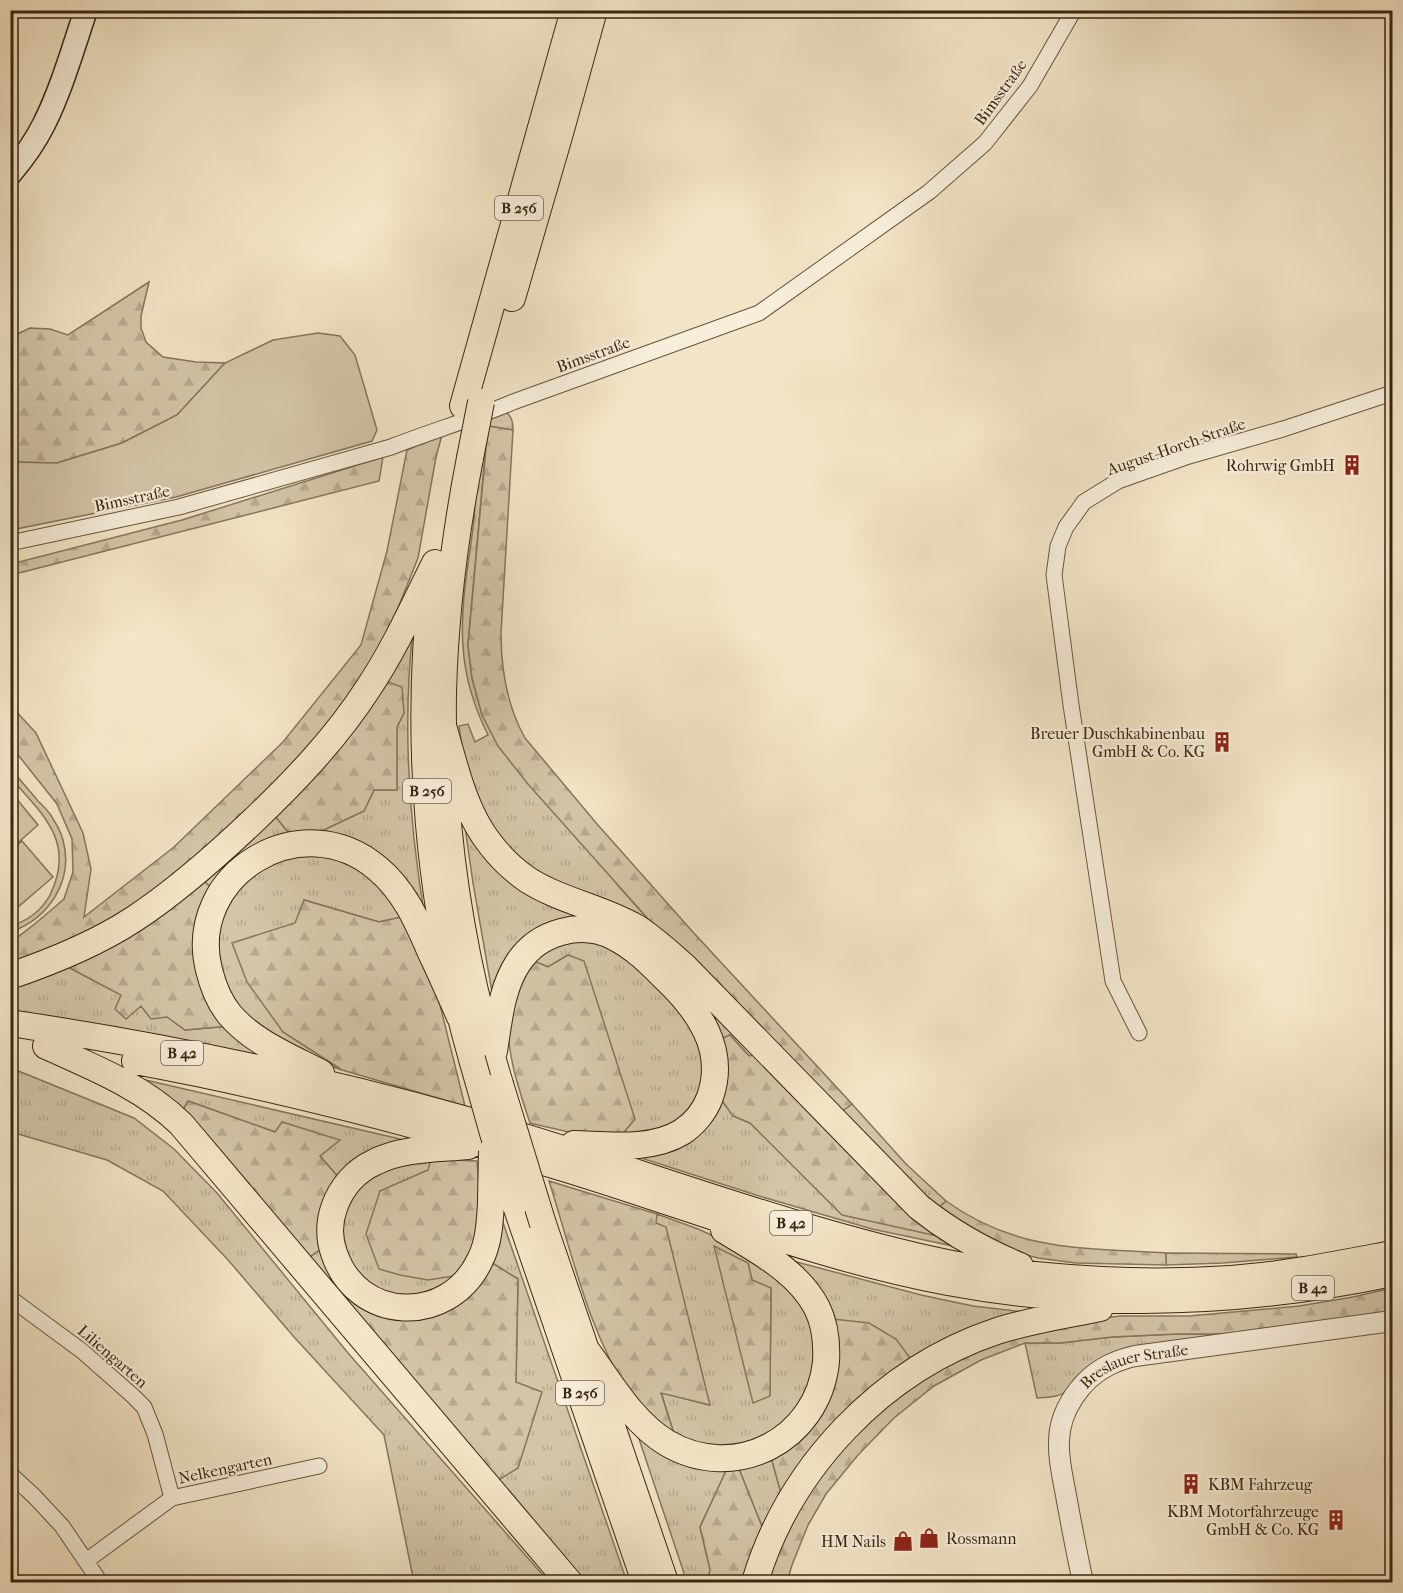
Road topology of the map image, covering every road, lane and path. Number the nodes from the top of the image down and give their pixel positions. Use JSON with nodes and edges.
{"nodes":[{"id":1,"x":86,"y":10,"type":"edge"},
{"id":2,"x":574,"y":10,"type":"edge"},
{"id":3,"x":594,"y":10,"type":"edge"},
{"id":4,"x":1074,"y":10,"type":"edge"},
{"id":5,"x":10,"y":174,"type":"edge"},
{"id":6,"x":1392,"y":393,"type":"edge"},
{"id":7,"x":472,"y":404,"type":"junction"},
{"id":8,"x":461,"y":458,"type":"junction"},
{"id":9,"x":10,"y":543,"type":"edge"},
{"id":10,"x":435,"y":562,"type":"junction"},
{"id":11,"x":443,"y":726,"type":"junction"},
{"id":12,"x":10,"y":976,"type":"edge"},
{"id":13,"x":460,"y":1017,"type":"junction"},
{"id":14,"x":10,"y":1023,"type":"edge"},
{"id":15,"x":1139,"y":1033,"type":"dead end"},
{"id":16,"x":10,"y":1040,"type":"edge"},
{"id":17,"x":46,"y":1046,"type":"junction"},
{"id":18,"x":488,"y":1068,"type":"junction"},
{"id":19,"x":352,"y":1090,"type":"junction"},
{"id":20,"x":488,"y":1139,"type":"junction"},
{"id":21,"x":547,"y":1144,"type":"junction"},
{"id":22,"x":503,"y":1203,"type":"junction"},
{"id":23,"x":696,"y":1212,"type":"junction"},
{"id":24,"x":1392,"y":1254,"type":"edge"},
{"id":25,"x":1392,"y":1273,"type":"edge"},
{"id":26,"x":1042,"y":1276,"type":"junction"},
{"id":27,"x":10,"y":1298,"type":"edge"},
{"id":28,"x":1139,"y":1300,"type":"junction"},
{"id":29,"x":1392,"y":1321,"type":"edge"},
{"id":30,"x":587,"y":1351,"type":"junction"},
{"id":31,"x":319,"y":1466,"type":"dead end"},
{"id":32,"x":10,"y":1474,"type":"edge"},
{"id":33,"x":172,"y":1498,"type":"junction"},
{"id":34,"x":86,"y":1561,"type":"junction"},
{"id":35,"x":100,"y":1582,"type":"edge"},
{"id":36,"x":568,"y":1582,"type":"edge"},
{"id":37,"x":645,"y":1582,"type":"edge"},
{"id":38,"x":665,"y":1582,"type":"edge"},
{"id":39,"x":755,"y":1582,"type":"edge"},
{"id":40,"x":1083,"y":1582,"type":"edge"}],
"edges":[{"from":1,"to":5,"type":"main road"},
{"from":2,"to":7,"type":"highway","number":"B 256"},
{"from":3,"to":7,"type":"highway","number":"B 256"},
{"from":4,"to":9,"type":"street","name":"Bimsstraße"},
{"from":6,"to":15,"type":"street","name":"August-Horch-Straße"},
{"from":7,"to":8,"type":"highway","number":"B 256","bridge":true},
{"from":8,"to":10,"type":"highway","number":"B 256"},
{"from":8,"to":11,"type":"highway","number":"B 256"},
{"from":10,"to":12,"type":"highway"},
{"from":10,"to":13,"type":"highway","number":"B 256"},
{"from":11,"to":18,"type":"highway","number":"B 256"},
{"from":11,"to":26,"type":"highway"},
{"from":13,"to":18,"type":"highway","number":"B 256"},
{"from":13,"to":19,"type":"highway"},
{"from":14,"to":19,"type":"highway","number":"B 42"},
{"from":16,"to":17,"type":"highway","number":"B 42"},
{"from":17,"to":20,"type":"highway","number":"B 42"},
{"from":17,"to":36,"type":"highway"},
{"from":18,"to":20,"type":"highway","number":"B 256","bridge":true},
{"from":18,"to":21,"type":"highway"},
{"from":18,"to":30,"type":"highway","number":"B 256","bridge":true},
{"from":19,"to":21,"type":"highway","number":"B 42"},
{"from":20,"to":22,"type":"highway","number":"B 256","bridge":true},
{"from":20,"to":22,"type":"highway"},
{"from":20,"to":23,"type":"highway","number":"B 42"},
{"from":21,"to":26,"type":"highway","number":"B 42"},
{"from":22,"to":37,"type":"highway","number":"B 256"},
{"from":23,"to":28,"type":"highway","number":"B 42"},
{"from":23,"to":30,"type":"highway"},
{"from":24,"to":26,"type":"highway","number":"B 42"},
{"from":25,"to":28,"type":"highway","number":"B 42"},
{"from":27,"to":33,"type":"street","name":"Liliengarten"},
{"from":28,"to":39,"type":"highway"},
{"from":29,"to":40,"type":"street","name":"Breslauer Straße"},
{"from":30,"to":38,"type":"highway","number":"B 256"},
{"from":31,"to":33,"type":"street","name":"Nelkengarten"},
{"from":32,"to":34,"type":"street"},
{"from":33,"to":34,"type":"street","name":"Nelkengarten"},
{"from":34,"to":35,"type":"street"}]}
